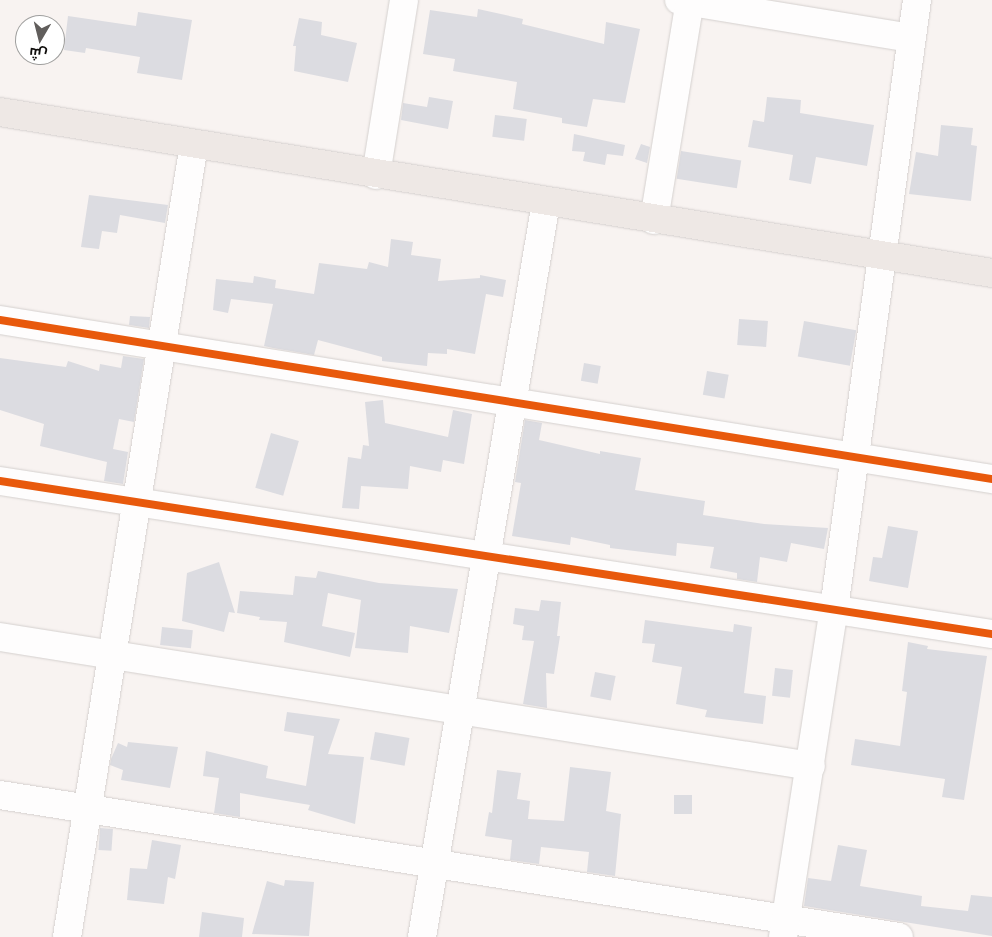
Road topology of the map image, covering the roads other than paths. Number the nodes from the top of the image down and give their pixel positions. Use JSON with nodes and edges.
{"nodes":[{"id":1,"x":404,"y":0,"type":"edge"},
{"id":2,"x":917,"y":0,"type":"edge"},
{"id":3,"x":686,"y":1,"type":"edge"},
{"id":4,"x":910,"y":38,"type":"junction"},
{"id":5,"x":0,"y":112,"type":"edge"},
{"id":6,"x":194,"y":144,"type":"junction"},
{"id":7,"x":376,"y":175,"type":"junction"},
{"id":8,"x":546,"y":202,"type":"junction"},
{"id":9,"x":654,"y":220,"type":"junction"},
{"id":10,"x":883,"y":255,"type":"junction"},
{"id":11,"x":992,"y":272,"type":"edge"},
{"id":12,"x":0,"y":320,"type":"edge"},
{"id":13,"x":162,"y":344,"type":"junction"},
{"id":14,"x":512,"y":403,"type":"junction"},
{"id":15,"x":854,"y":458,"type":"junction"},
{"id":16,"x":992,"y":479,"type":"edge"},
{"id":17,"x":0,"y":481,"type":"edge"},
{"id":18,"x":138,"y":502,"type":"junction"},
{"id":19,"x":486,"y":554,"type":"junction"},
{"id":20,"x":834,"y":609,"type":"junction"},
{"id":21,"x":992,"y":634,"type":"edge"},
{"id":22,"x":0,"y":637,"type":"edge"},
{"id":23,"x":114,"y":655,"type":"junction"},
{"id":24,"x":458,"y":708,"type":"junction"},
{"id":25,"x":810,"y":766,"type":"junction"},
{"id":26,"x":0,"y":795,"type":"edge"},
{"id":27,"x":88,"y":809,"type":"junction"},
{"id":28,"x":433,"y":862,"type":"junction"},
{"id":29,"x":784,"y":928,"type":"edge"},
{"id":30,"x":67,"y":937,"type":"edge"},
{"id":31,"x":422,"y":937,"type":"edge"},
{"id":32,"x":900,"y":937,"type":"edge"}],
"edges":[{"from":1,"to":7,"type":"street"},
{"from":2,"to":4,"type":"street"},
{"from":3,"to":4,"type":"street"},
{"from":3,"to":9,"type":"street"},
{"from":4,"to":10,"type":"street"},
{"from":5,"to":6,"type":"main road"},
{"from":6,"to":7,"type":"main road"},
{"from":6,"to":13,"type":"street"},
{"from":7,"to":8,"type":"main road"},
{"from":8,"to":9,"type":"main road"},
{"from":8,"to":14,"type":"street"},
{"from":9,"to":10,"type":"main road"},
{"from":10,"to":11,"type":"main road"},
{"from":10,"to":15,"type":"street"},
{"from":12,"to":13,"type":"street"},
{"from":13,"to":14,"type":"street"},
{"from":13,"to":18,"type":"street"},
{"from":14,"to":15,"type":"street"},
{"from":14,"to":19,"type":"street"},
{"from":15,"to":16,"type":"street"},
{"from":15,"to":20,"type":"street"},
{"from":17,"to":18,"type":"street"},
{"from":18,"to":19,"type":"street"},
{"from":18,"to":23,"type":"street"},
{"from":19,"to":20,"type":"street"},
{"from":19,"to":24,"type":"street"},
{"from":20,"to":21,"type":"street"},
{"from":20,"to":25,"type":"street"},
{"from":22,"to":23,"type":"street"},
{"from":23,"to":24,"type":"street"},
{"from":23,"to":27,"type":"street"},
{"from":24,"to":25,"type":"street"},
{"from":24,"to":28,"type":"street"},
{"from":25,"to":29,"type":"street"},
{"from":26,"to":27,"type":"street"},
{"from":27,"to":28,"type":"street"},
{"from":27,"to":30,"type":"street"},
{"from":28,"to":29,"type":"street"},
{"from":28,"to":31,"type":"street"},
{"from":29,"to":32,"type":"street"}]}
